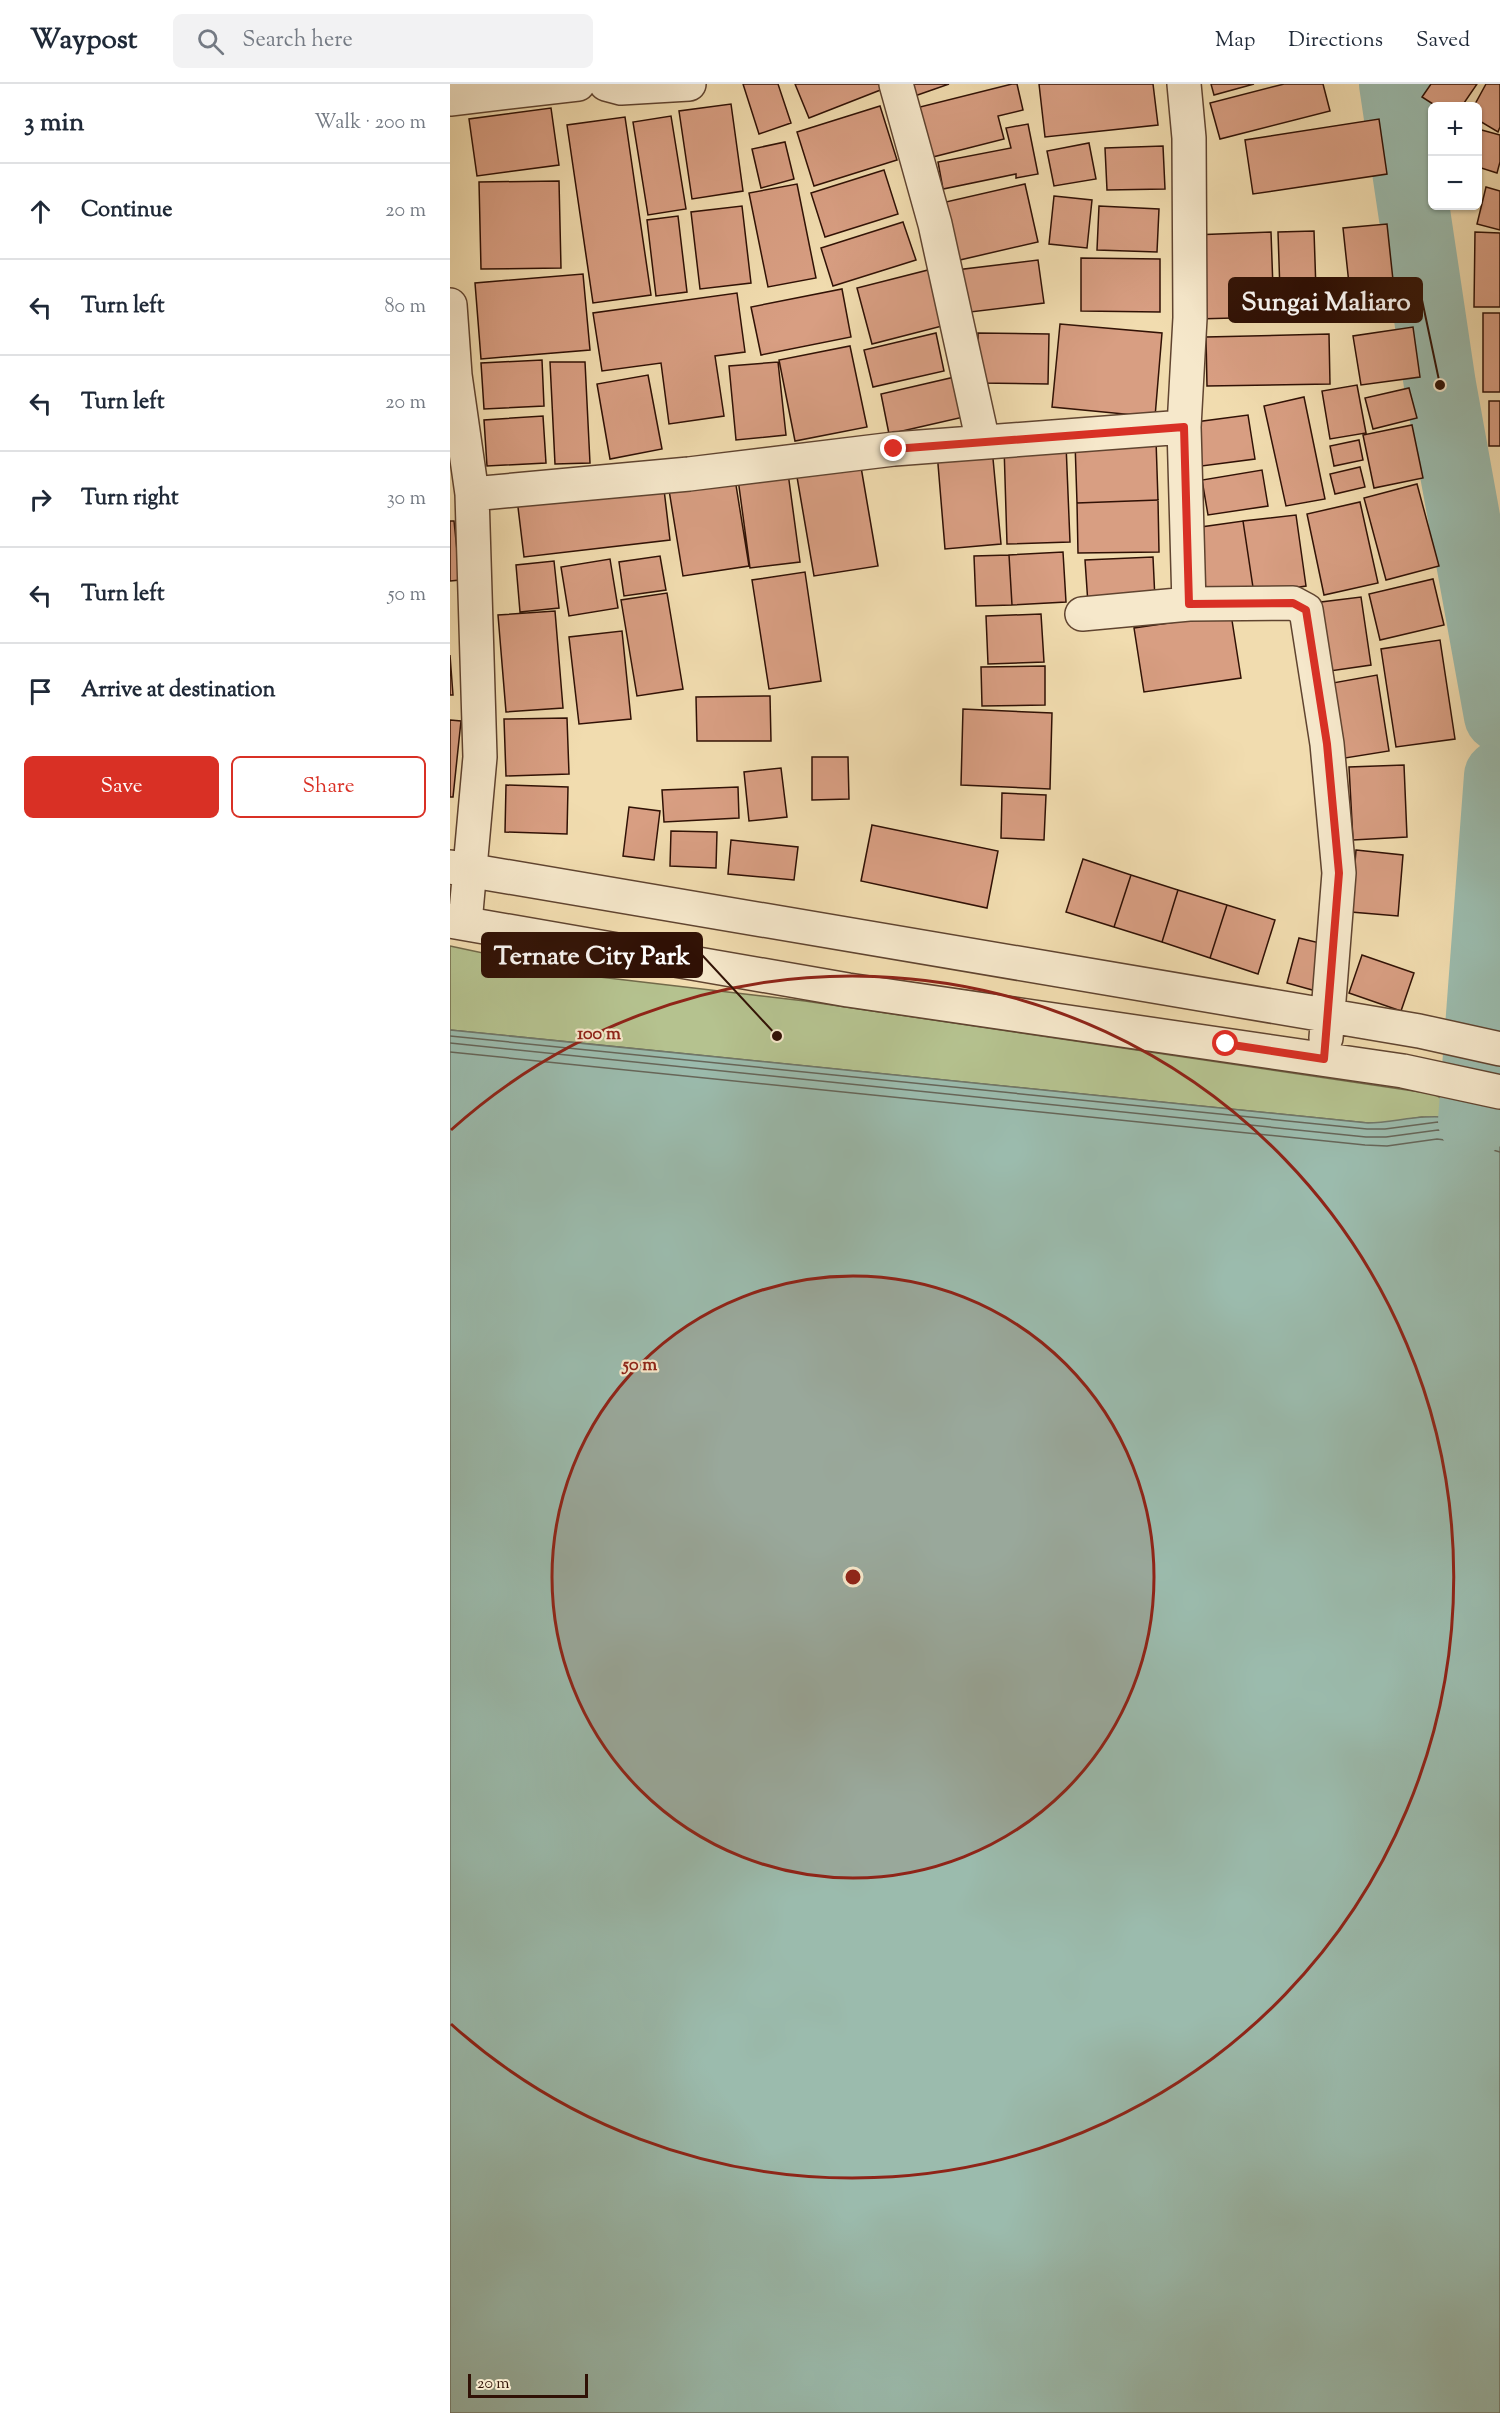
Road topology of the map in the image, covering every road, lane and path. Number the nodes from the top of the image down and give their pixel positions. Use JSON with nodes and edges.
{"nodes":[{"id":1,"x":578,"y":84,"type":"edge"},
{"id":2,"x":606,"y":84,"type":"edge"},
{"id":3,"x":689,"y":84,"type":"edge"},
{"id":4,"x":896,"y":84,"type":"edge"},
{"id":5,"x":1184,"y":84,"type":"edge"},
{"id":6,"x":450,"y":99,"type":"edge"},
{"id":7,"x":450,"y":305,"type":"edge"},
{"id":8,"x":453,"y":375,"type":"edge"},
{"id":9,"x":1184,"y":427,"type":"junction"},
{"id":10,"x":983,"y":442,"type":"junction"},
{"id":11,"x":472,"y":494,"type":"junction"},
{"id":12,"x":1189,"y":604,"type":"junction"},
{"id":13,"x":1082,"y":614,"type":"dead end"},
{"id":14,"x":461,"y":869,"type":"edge"},
{"id":15,"x":458,"y":922,"type":"edge"},
{"id":16,"x":1328,"y":1016,"type":"junction"},
{"id":17,"x":1500,"y":1049,"type":"edge"},
{"id":18,"x":1324,"y":1059,"type":"junction"},
{"id":19,"x":1500,"y":1092,"type":"edge"}],
"edges":[{"from":1,"to":6,"type":"street"},
{"from":2,"to":3,"type":"street"},
{"from":4,"to":10,"type":"street"},
{"from":5,"to":9,"type":"street"},
{"from":7,"to":8,"type":"street"},
{"from":8,"to":11,"type":"street"},
{"from":9,"to":10,"type":"street"},
{"from":9,"to":12,"type":"street"},
{"from":10,"to":11,"type":"street"},
{"from":11,"to":14,"type":"street"},
{"from":12,"to":13,"type":"street"},
{"from":12,"to":16,"type":"street"},
{"from":14,"to":15,"type":"street"},
{"from":14,"to":16,"type":"street"},
{"from":15,"to":18,"type":"street"},
{"from":16,"to":17,"type":"street"},
{"from":16,"to":18,"type":"street"},
{"from":18,"to":19,"type":"street"}]}
